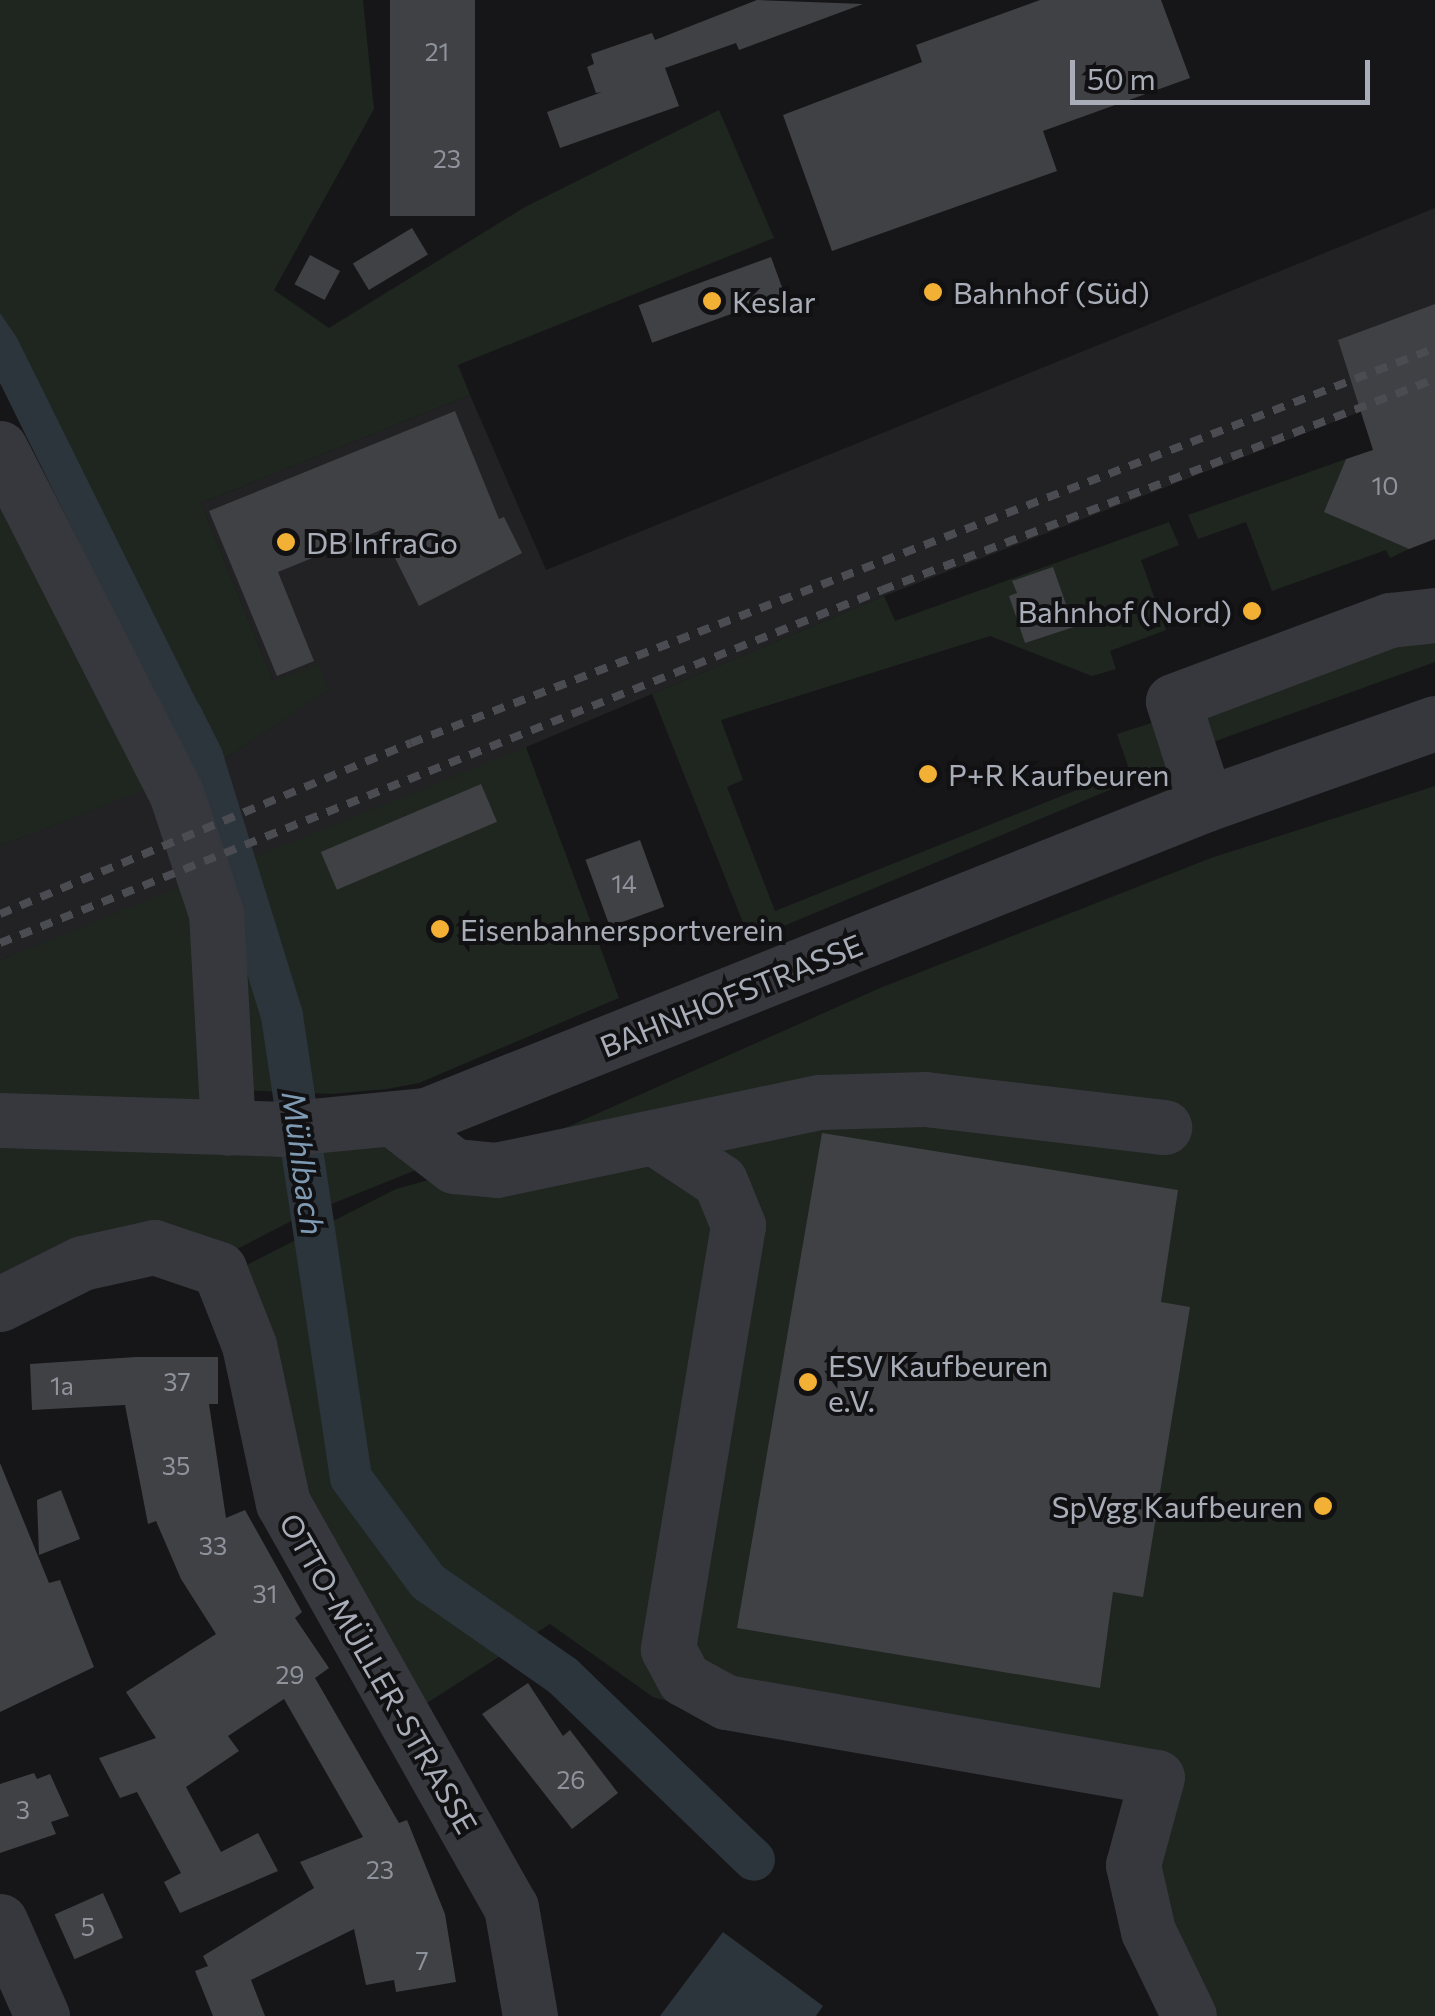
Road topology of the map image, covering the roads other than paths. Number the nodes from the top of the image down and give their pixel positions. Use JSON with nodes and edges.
{"nodes":[{"id":1,"x":0,"y":448,"type":"edge"},
{"id":2,"x":1435,"y":615,"type":"edge"},
{"id":3,"x":1435,"y":722,"type":"edge"},
{"id":4,"x":1206,"y":804,"type":"junction"},
{"id":5,"x":0,"y":1120,"type":"edge"},
{"id":6,"x":396,"y":1122,"type":"junction"},
{"id":7,"x":1164,"y":1127,"type":"dead end"},
{"id":8,"x":254,"y":1128,"type":"junction"},
{"id":9,"x":658,"y":1140,"type":"junction"},
{"id":10,"x":0,"y":1304,"type":"edge"},
{"id":11,"x":0,"y":1921,"type":"edge"},
{"id":12,"x":42,"y":2016,"type":"edge"},
{"id":13,"x":530,"y":2016,"type":"edge"},
{"id":14,"x":1188,"y":2016,"type":"edge"}],
"edges":[{"from":1,"to":8,"type":"street"},
{"from":2,"to":4,"type":"street"},
{"from":3,"to":4,"type":"street","name":"BAHNHOFSTRASSE"},
{"from":4,"to":6,"type":"street","name":"BAHNHOFSTRASSE"},
{"from":5,"to":8,"type":"street","name":"BAHNHOFSTRASSE"},
{"from":6,"to":8,"type":"street","name":"BAHNHOFSTRASSE"},
{"from":6,"to":9,"type":"street"},
{"from":7,"to":9,"type":"street"},
{"from":9,"to":14,"type":"street"},
{"from":10,"to":13,"type":"street","name":"OTTO-MÜLLER-STRASSE"},
{"from":11,"to":12,"type":"street"}]}
